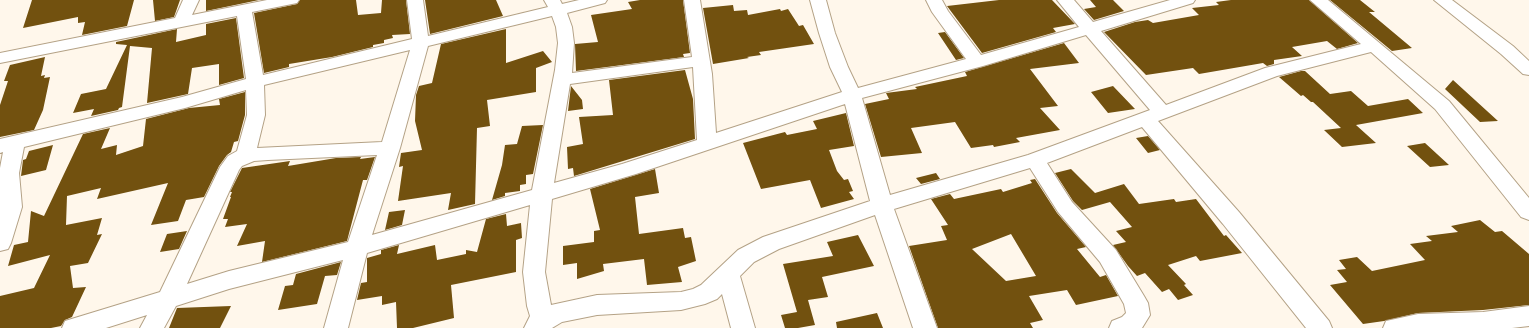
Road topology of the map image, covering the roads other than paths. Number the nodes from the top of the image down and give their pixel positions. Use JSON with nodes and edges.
{"nodes":[{"id":1,"x":191,"y":0,"type":"edge"},
{"id":2,"x":291,"y":0,"type":"edge"},
{"id":3,"x":415,"y":0,"type":"edge"},
{"id":4,"x":599,"y":0,"type":"edge"},
{"id":5,"x":692,"y":0,"type":"edge"},
{"id":6,"x":818,"y":0,"type":"edge"},
{"id":7,"x":934,"y":0,"type":"edge"},
{"id":8,"x":1065,"y":0,"type":"edge"},
{"id":9,"x":1187,"y":0,"type":"edge"},
{"id":10,"x":1318,"y":0,"type":"edge"},
{"id":11,"x":1442,"y":0,"type":"edge"},
{"id":12,"x":555,"y":5,"type":"edge"},
{"id":13,"x":247,"y":6,"type":"edge"},
{"id":14,"x":181,"y":22,"type":"junction"},
{"id":15,"x":1089,"y":28,"type":"junction"},
{"id":16,"x":421,"y":42,"type":"junction"},
{"id":17,"x":1374,"y":46,"type":"junction"},
{"id":18,"x":0,"y":58,"type":"edge"},
{"id":19,"x":700,"y":61,"type":"junction"},
{"id":20,"x":977,"y":62,"type":"junction"},
{"id":21,"x":1529,"y":70,"type":"edge"},
{"id":22,"x":562,"y":80,"type":"junction"},
{"id":23,"x":255,"y":82,"type":"junction"},
{"id":24,"x":852,"y":95,"type":"junction"},
{"id":25,"x":1154,"y":116,"type":"junction"},
{"id":26,"x":7,"y":144,"type":"edge"},
{"id":27,"x":707,"y":144,"type":"junction"},
{"id":28,"x":390,"y":148,"type":"junction"},
{"id":29,"x":241,"y":158,"type":"junction"},
{"id":30,"x":1035,"y":160,"type":"junction"},
{"id":31,"x":542,"y":193,"type":"junction"},
{"id":32,"x":882,"y":205,"type":"junction"},
{"id":33,"x":1529,"y":212,"type":"edge"},
{"id":34,"x":0,"y":243,"type":"edge"},
{"id":35,"x":357,"y":248,"type":"junction"},
{"id":36,"x":728,"y":274,"type":"junction"},
{"id":37,"x":168,"y":299,"type":"junction"},
{"id":38,"x":1529,"y":316,"type":"edge"},
{"id":39,"x":540,"y":324,"type":"edge"},
{"id":40,"x":74,"y":328,"type":"edge"},
{"id":41,"x":152,"y":328,"type":"edge"},
{"id":42,"x":336,"y":328,"type":"edge"},
{"id":43,"x":743,"y":328,"type":"edge"},
{"id":44,"x":925,"y":328,"type":"edge"},
{"id":45,"x":1121,"y":328,"type":"edge"},
{"id":46,"x":1320,"y":328,"type":"edge"},
{"id":47,"x":1395,"y":328,"type":"edge"}],
"edges":[{"from":1,"to":14,"type":"street"},
{"from":2,"to":13,"type":"street"},
{"from":3,"to":16,"type":"street"},
{"from":4,"to":12,"type":"street"},
{"from":5,"to":19,"type":"street"},
{"from":6,"to":24,"type":"street"},
{"from":7,"to":20,"type":"street"},
{"from":8,"to":15,"type":"street"},
{"from":9,"to":15,"type":"street"},
{"from":10,"to":17,"type":"street"},
{"from":11,"to":21,"type":"street"},
{"from":12,"to":16,"type":"street"},
{"from":12,"to":22,"type":"street"},
{"from":13,"to":14,"type":"street"},
{"from":13,"to":23,"type":"street"},
{"from":14,"to":18,"type":"street"},
{"from":15,"to":20,"type":"street"},
{"from":15,"to":25,"type":"street"},
{"from":16,"to":23,"type":"street"},
{"from":16,"to":28,"type":"street"},
{"from":17,"to":25,"type":"street"},
{"from":17,"to":33,"type":"street"},
{"from":19,"to":22,"type":"street"},
{"from":19,"to":27,"type":"street"},
{"from":20,"to":24,"type":"street"},
{"from":22,"to":31,"type":"street"},
{"from":23,"to":26,"type":"street"},
{"from":23,"to":29,"type":"street"},
{"from":24,"to":27,"type":"street"},
{"from":24,"to":32,"type":"street"},
{"from":25,"to":30,"type":"street"},
{"from":25,"to":46,"type":"street"},
{"from":26,"to":34,"type":"street"},
{"from":27,"to":31,"type":"street"},
{"from":28,"to":29,"type":"street"},
{"from":28,"to":35,"type":"street"},
{"from":29,"to":37,"type":"street"},
{"from":30,"to":32,"type":"street"},
{"from":30,"to":45,"type":"street"},
{"from":31,"to":35,"type":"street"},
{"from":31,"to":39,"type":"street"},
{"from":32,"to":36,"type":"street"},
{"from":32,"to":44,"type":"street"},
{"from":35,"to":37,"type":"street"},
{"from":35,"to":42,"type":"street"},
{"from":36,"to":39,"type":"street"},
{"from":36,"to":43,"type":"street"},
{"from":37,"to":40,"type":"street"},
{"from":37,"to":41,"type":"street"},
{"from":38,"to":47,"type":"street"}]}
